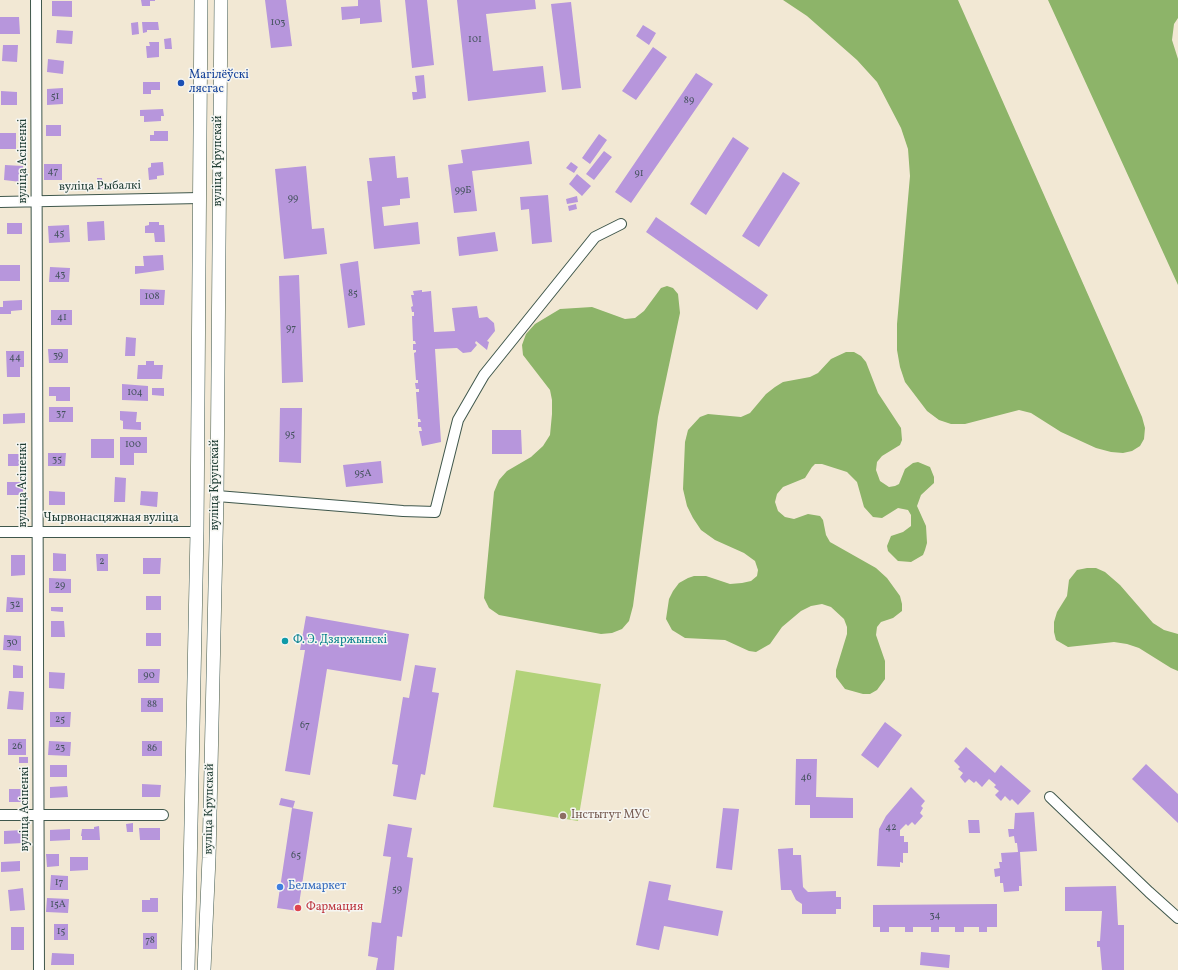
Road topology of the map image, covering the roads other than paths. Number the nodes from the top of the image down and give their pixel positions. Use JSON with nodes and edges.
{"nodes":[{"id":1,"x":36,"y":0,"type":"edge"},
{"id":2,"x":201,"y":0,"type":"edge"},
{"id":3,"x":221,"y":0,"type":"edge"},
{"id":4,"x":200,"y":198,"type":"junction"},
{"id":5,"x":37,"y":201,"type":"junction"},
{"id":6,"x":0,"y":202,"type":"edge"},
{"id":7,"x":621,"y":224,"type":"dead end"},
{"id":8,"x":217,"y":496,"type":"junction"},
{"id":9,"x":0,"y":532,"type":"edge"},
{"id":10,"x":37,"y":532,"type":"junction"},
{"id":11,"x":197,"y":532,"type":"junction"},
{"id":12,"x":1050,"y":796,"type":"dead end"},
{"id":13,"x":0,"y":815,"type":"edge"},
{"id":14,"x":39,"y":815,"type":"junction"},
{"id":15,"x":163,"y":815,"type":"dead end"},
{"id":16,"x":1178,"y":918,"type":"edge"},
{"id":17,"x":39,"y":970,"type":"edge"},
{"id":18,"x":188,"y":970,"type":"edge"},
{"id":19,"x":204,"y":970,"type":"edge"}],
"edges":[{"from":1,"to":5,"type":"street","name":"вуліца Асіпенкі"},
{"from":2,"to":4,"type":"main road","name":"вуліца Крупскай"},
{"from":3,"to":8,"type":"main road","name":"вуліца Крупскай"},
{"from":4,"to":5,"type":"street","name":"вуліца Рыбалкі"},
{"from":4,"to":11,"type":"main road","name":"вуліца Крупскай"},
{"from":5,"to":6,"type":"street","name":"вуліца Рыбалкі"},
{"from":5,"to":10,"type":"street","name":"вуліца Асіпенкі"},
{"from":7,"to":8,"type":"street"},
{"from":8,"to":19,"type":"main road","name":"вуліца Крупскай"},
{"from":9,"to":10,"type":"street","name":"Чырвонасцяжная вуліца"},
{"from":10,"to":11,"type":"street","name":"Чырвонасцяжная вуліца"},
{"from":10,"to":14,"type":"street","name":"вуліца Асіпенкі"},
{"from":11,"to":18,"type":"main road","name":"вуліца Крупскай"},
{"from":12,"to":16,"type":"street"},
{"from":13,"to":14,"type":"street"},
{"from":14,"to":15,"type":"street"},
{"from":14,"to":17,"type":"street","name":"вуліца Асіпенкі"}]}
